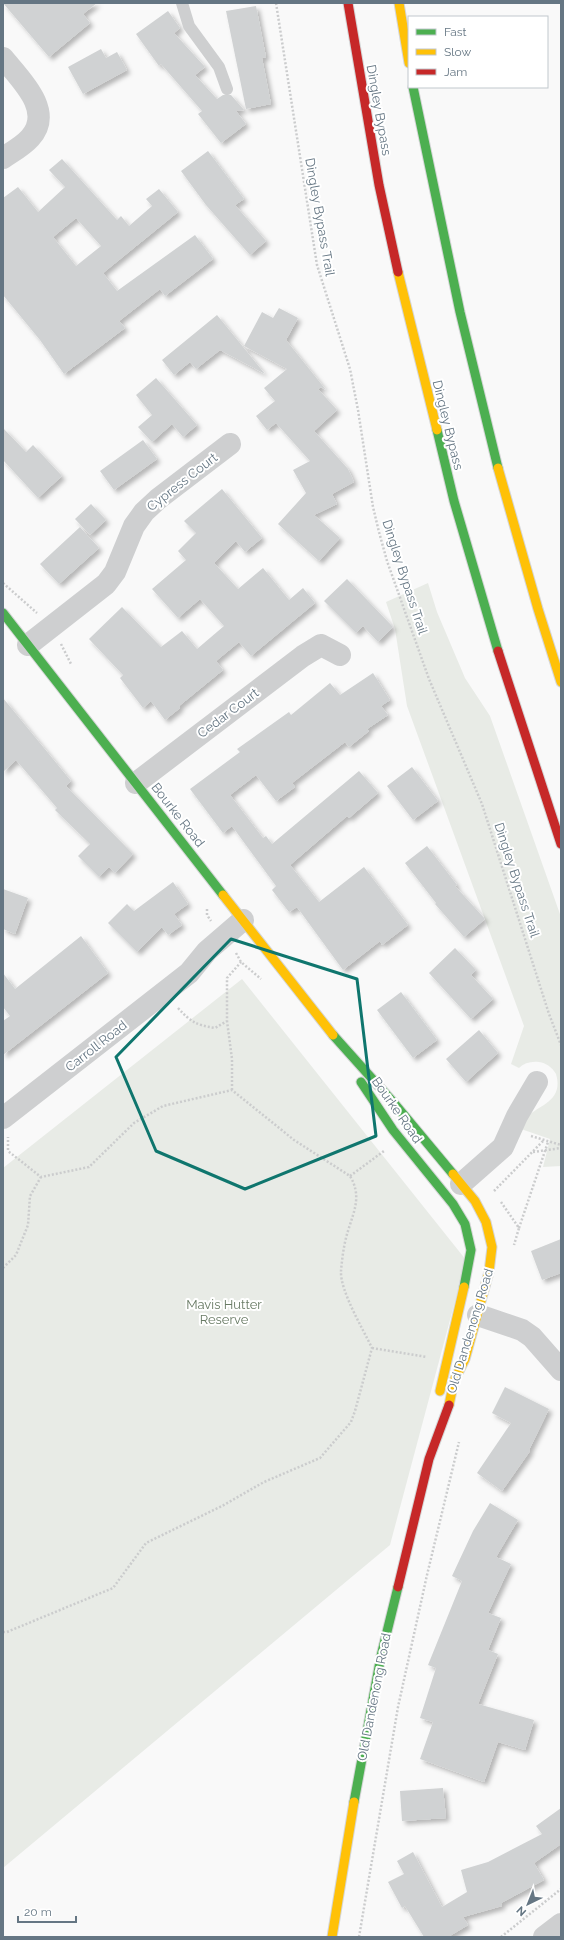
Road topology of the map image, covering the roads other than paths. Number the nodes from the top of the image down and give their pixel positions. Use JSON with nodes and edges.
{"nodes":[{"id":1,"x":182,"y":3,"type":"edge"},
{"id":2,"x":348,"y":3,"type":"edge"},
{"id":3,"x":399,"y":3,"type":"edge"},
{"id":4,"x":408,"y":57,"type":"edge"},
{"id":5,"x":3,"y":58,"type":"edge"},
{"id":6,"x":413,"y":88,"type":"edge"},
{"id":7,"x":227,"y":89,"type":"dead end"},
{"id":8,"x":3,"y":158,"type":"edge"},
{"id":9,"x":230,"y":444,"type":"dead end"},
{"id":10,"x":3,"y":612,"type":"edge"},
{"id":11,"x":327,"y":643,"type":"dead end"},
{"id":12,"x":28,"y":645,"type":"junction"},
{"id":13,"x":561,"y":682,"type":"edge"},
{"id":14,"x":136,"y":783,"type":"junction"},
{"id":15,"x":561,"y":844,"type":"edge"},
{"id":16,"x":248,"y":927,"type":"junction"},
{"id":17,"x":332,"y":1034,"type":"junction"},
{"id":18,"x":537,"y":1082,"type":"dead end"},
{"id":19,"x":4,"y":1118,"type":"edge"},
{"id":20,"x":454,"y":1190,"type":"junction"},
{"id":21,"x":481,"y":1247,"type":"junction"},
{"id":22,"x":468,"y":1312,"type":"junction"},
{"id":23,"x":561,"y":1370,"type":"edge"},
{"id":24,"x":437,"y":1402,"type":"dead end"},
{"id":25,"x":433,"y":1420,"type":"dead end"},
{"id":26,"x":428,"y":1459,"type":"junction"},
{"id":27,"x":561,"y":1924,"type":"edge"},
{"id":28,"x":332,"y":1937,"type":"edge"},
{"id":29,"x":544,"y":1937,"type":"edge"}],
"edges":[{"from":1,"to":7,"type":"lane"},
{"from":2,"to":15,"type":"main road","name":"Dingley Bypass"},
{"from":3,"to":4,"type":"main road"},
{"from":5,"to":8,"type":"street"},
{"from":6,"to":13,"type":"main road"},
{"from":9,"to":12,"type":"street","name":"Cypress Court"},
{"from":10,"to":12,"type":"main road","name":"Bourke Road"},
{"from":11,"to":14,"type":"street","name":"Cedar Court"},
{"from":12,"to":14,"type":"main road","name":"Bourke Road"},
{"from":14,"to":16,"type":"main road","name":"Bourke Road"},
{"from":16,"to":17,"type":"main road","name":"Bourke Road"},
{"from":16,"to":19,"type":"street","name":"Carroll Road"},
{"from":17,"to":20,"type":"main road","name":"Bourke Road"},
{"from":17,"to":20,"type":"main road","name":"Bourke Road"},
{"from":18,"to":20,"type":"street"},
{"from":20,"to":21,"type":"main road","name":"Old Dandenong Road"},
{"from":20,"to":21,"type":"main road","name":"Old Dandenong Road"},
{"from":21,"to":22,"type":"main road","name":"Old Dandenong Road"},
{"from":21,"to":22,"type":"main road","name":"Old Dandenong Road"},
{"from":22,"to":23,"type":"street"},
{"from":22,"to":24,"type":"main road","name":"Old Dandenong Road"},
{"from":22,"to":26,"type":"main road","name":"Old Dandenong Road"},
{"from":25,"to":26,"type":"main road","name":"Old Dandenong Road"},
{"from":26,"to":28,"type":"main road","name":"Old Dandenong Road"},
{"from":27,"to":29,"type":"street"}]}
